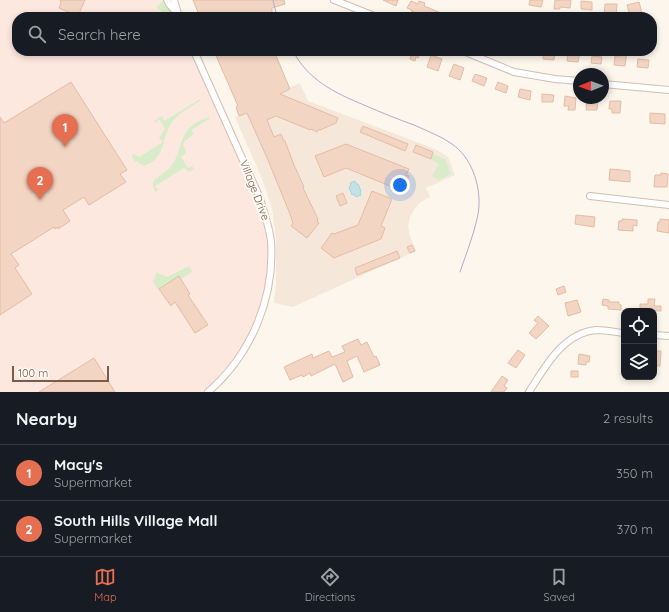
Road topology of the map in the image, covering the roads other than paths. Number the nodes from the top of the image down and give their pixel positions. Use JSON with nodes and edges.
{"nodes":[{"id":1,"x":167,"y":0,"type":"edge"},
{"id":2,"x":174,"y":0,"type":"edge"},
{"id":3,"x":334,"y":0,"type":"edge"},
{"id":4,"x":176,"y":12,"type":"edge"},
{"id":5,"x":177,"y":12,"type":"edge"},
{"id":6,"x":364,"y":12,"type":"edge"},
{"id":7,"x":196,"y":56,"type":"edge"},
{"id":8,"x":475,"y":56,"type":"edge"},
{"id":9,"x":573,"y":80,"type":"edge"},
{"id":10,"x":609,"y":85,"type":"edge"},
{"id":11,"x":669,"y":90,"type":"edge"},
{"id":12,"x":590,"y":196,"type":"dead end"},
{"id":13,"x":669,"y":205,"type":"edge"},
{"id":14,"x":621,"y":333,"type":"edge"},
{"id":15,"x":657,"y":335,"type":"edge"},
{"id":16,"x":669,"y":336,"type":"edge"},
{"id":17,"x":208,"y":392,"type":"edge"},
{"id":18,"x":529,"y":392,"type":"edge"}],
"edges":[{"from":1,"to":4,"type":"street"},
{"from":2,"to":5,"type":"street"},
{"from":3,"to":6,"type":"street"},
{"from":7,"to":17,"type":"street","name":"Village Drive"},
{"from":8,"to":9,"type":"street"},
{"from":10,"to":11,"type":"street"},
{"from":12,"to":13,"type":"street"},
{"from":14,"to":18,"type":"street"},
{"from":15,"to":16,"type":"street"}]}
